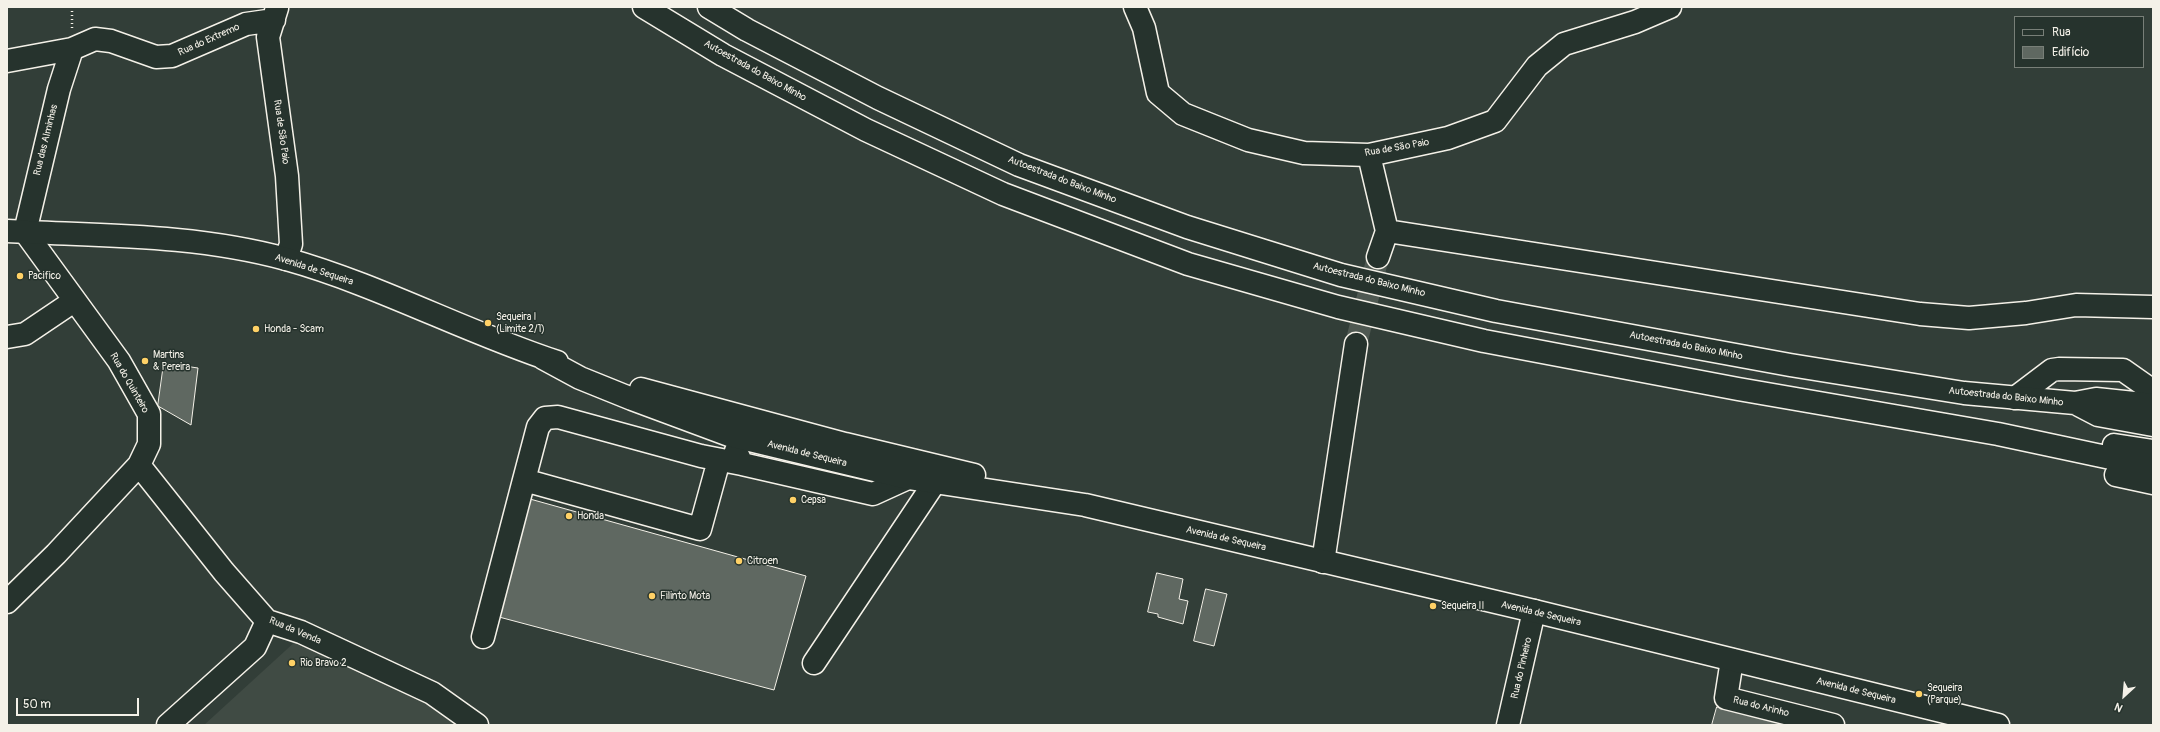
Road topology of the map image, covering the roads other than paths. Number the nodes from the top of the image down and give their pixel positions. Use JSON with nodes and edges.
{"nodes":[{"id":1,"x":644,"y":7,"type":"edge"},
{"id":2,"x":709,"y":7,"type":"edge"},
{"id":3,"x":1135,"y":7,"type":"edge"},
{"id":4,"x":1670,"y":7,"type":"edge"},
{"id":5,"x":276,"y":13,"type":"edge"},
{"id":6,"x":72,"y":49,"type":"junction"},
{"id":7,"x":7,"y":62,"type":"edge"},
{"id":8,"x":1369,"y":155,"type":"junction"},
{"id":9,"x":1388,"y":231,"type":"junction"},
{"id":10,"x":16,"y":232,"type":"edge"},
{"id":11,"x":1378,"y":257,"type":"tunnel mouth"},
{"id":12,"x":286,"y":259,"type":"junction"},
{"id":13,"x":74,"y":301,"type":"junction"},
{"id":14,"x":2153,"y":307,"type":"edge"},
{"id":15,"x":7,"y":337,"type":"edge"},
{"id":16,"x":1356,"y":344,"type":"tunnel mouth"},
{"id":17,"x":543,"y":358,"type":"junction"},
{"id":18,"x":2153,"y":391,"type":"edge"},
{"id":19,"x":2015,"y":398,"type":"junction"},
{"id":20,"x":2075,"y":404,"type":"junction"},
{"id":21,"x":2153,"y":405,"type":"edge"},
{"id":22,"x":2153,"y":425,"type":"edge"},
{"id":23,"x":729,"y":434,"type":"junction"},
{"id":24,"x":1998,"y":434,"type":"junction"},
{"id":25,"x":811,"y":435,"type":"junction"},
{"id":26,"x":845,"y":444,"type":"junction"},
{"id":27,"x":2153,"y":451,"type":"edge"},
{"id":28,"x":719,"y":460,"type":"junction"},
{"id":29,"x":742,"y":464,"type":"junction"},
{"id":30,"x":139,"y":465,"type":"junction"},
{"id":31,"x":2153,"y":467,"type":"edge"},
{"id":32,"x":524,"y":480,"type":"junction"},
{"id":33,"x":882,"y":480,"type":"junction"},
{"id":34,"x":935,"y":482,"type":"junction"},
{"id":35,"x":2153,"y":483,"type":"edge"},
{"id":36,"x":1084,"y":505,"type":"junction"},
{"id":37,"x":1323,"y":562,"type":"junction"},
{"id":38,"x":7,"y":602,"type":"edge"},
{"id":39,"x":1534,"y":611,"type":"junction"},
{"id":40,"x":267,"y":621,"type":"junction"},
{"id":41,"x":483,"y":637,"type":"dead end"},
{"id":42,"x":1732,"y":660,"type":"junction"},
{"id":43,"x":814,"y":663,"type":"dead end"},
{"id":44,"x":168,"y":725,"type":"edge"},
{"id":45,"x":477,"y":725,"type":"edge"},
{"id":46,"x":1508,"y":725,"type":"edge"},
{"id":47,"x":1831,"y":725,"type":"edge"},
{"id":48,"x":1998,"y":725,"type":"edge"}],
"edges":[{"from":1,"to":24,"type":"main road","name":"Autoestrada do Baixo Minho"},
{"from":2,"to":19,"type":"main road","name":"Autoestrada do Baixo Minho"},
{"from":3,"to":8,"type":"main road","name":"Rua de São Paio"},
{"from":4,"to":8,"type":"main road","name":"Rua de São Paio"},
{"from":5,"to":6,"type":"main road","name":"Rua do Extremo"},
{"from":5,"to":12,"type":"main road","name":"Rua de São Paio"},
{"from":6,"to":7,"type":"main road","name":"Rua do Extremo"},
{"from":6,"to":10,"type":"main road","name":"Rua das Alminhas"},
{"from":8,"to":9,"type":"main road"},
{"from":9,"to":11,"type":"main road"},
{"from":9,"to":14,"type":"main road"},
{"from":10,"to":12,"type":"main road","name":"Avenida de Sequeira"},
{"from":10,"to":13,"type":"main road","name":"Rua do Quinteiro"},
{"from":12,"to":17,"type":"main road","name":"Avenida de Sequeira"},
{"from":13,"to":15,"type":"main road"},
{"from":13,"to":30,"type":"main road","name":"Rua do Quinteiro"},
{"from":16,"to":37,"type":"main road"},
{"from":17,"to":23,"type":"main road","name":"Avenida de Sequeira"},
{"from":17,"to":25,"type":"main road","name":"Avenida de Sequeira"},
{"from":18,"to":19,"type":"main road"},
{"from":19,"to":20,"type":"main road","name":"Autoestrada do Baixo Minho"},
{"from":20,"to":21,"type":"main road","name":"Autoestrada do Baixo Minho"},
{"from":20,"to":22,"type":"main road","name":"Autoestrada do Baixo Minho"},
{"from":23,"to":25,"type":"main road"},
{"from":23,"to":29,"type":"main road"},
{"from":23,"to":33,"type":"main road","name":"Avenida de Sequeira"},
{"from":24,"to":27,"type":"main road","name":"Autoestrada do Baixo Minho"},
{"from":24,"to":31,"type":"main road","name":"Autoestrada do Baixo Minho"},
{"from":24,"to":35,"type":"main road","name":"Autoestrada do Baixo Minho"},
{"from":25,"to":26,"type":"main road","name":"Avenida de Sequeira"},
{"from":26,"to":33,"type":"main road"},
{"from":26,"to":36,"type":"main road","name":"Avenida de Sequeira"},
{"from":28,"to":29,"type":"main road"},
{"from":28,"to":32,"type":"main road"},
{"from":28,"to":32,"type":"main road"},
{"from":29,"to":33,"type":"main road"},
{"from":30,"to":38,"type":"main road","name":"Rua do Quinteiro"},
{"from":30,"to":40,"type":"main road","name":"Rua da Venda"},
{"from":32,"to":41,"type":"main road"},
{"from":33,"to":34,"type":"main road","name":"Avenida de Sequeira"},
{"from":34,"to":36,"type":"main road","name":"Avenida de Sequeira"},
{"from":34,"to":43,"type":"main road"},
{"from":36,"to":37,"type":"main road","name":"Avenida de Sequeira"},
{"from":37,"to":39,"type":"main road","name":"Avenida de Sequeira"},
{"from":39,"to":42,"type":"main road","name":"Avenida de Sequeira"},
{"from":39,"to":46,"type":"main road","name":"Rua do Pinheiro"},
{"from":40,"to":44,"type":"main road"},
{"from":40,"to":45,"type":"main road","name":"Rua da Venda"},
{"from":42,"to":47,"type":"main road","name":"Rua do Arinho"},
{"from":42,"to":48,"type":"main road","name":"Avenida de Sequeira"}]}
